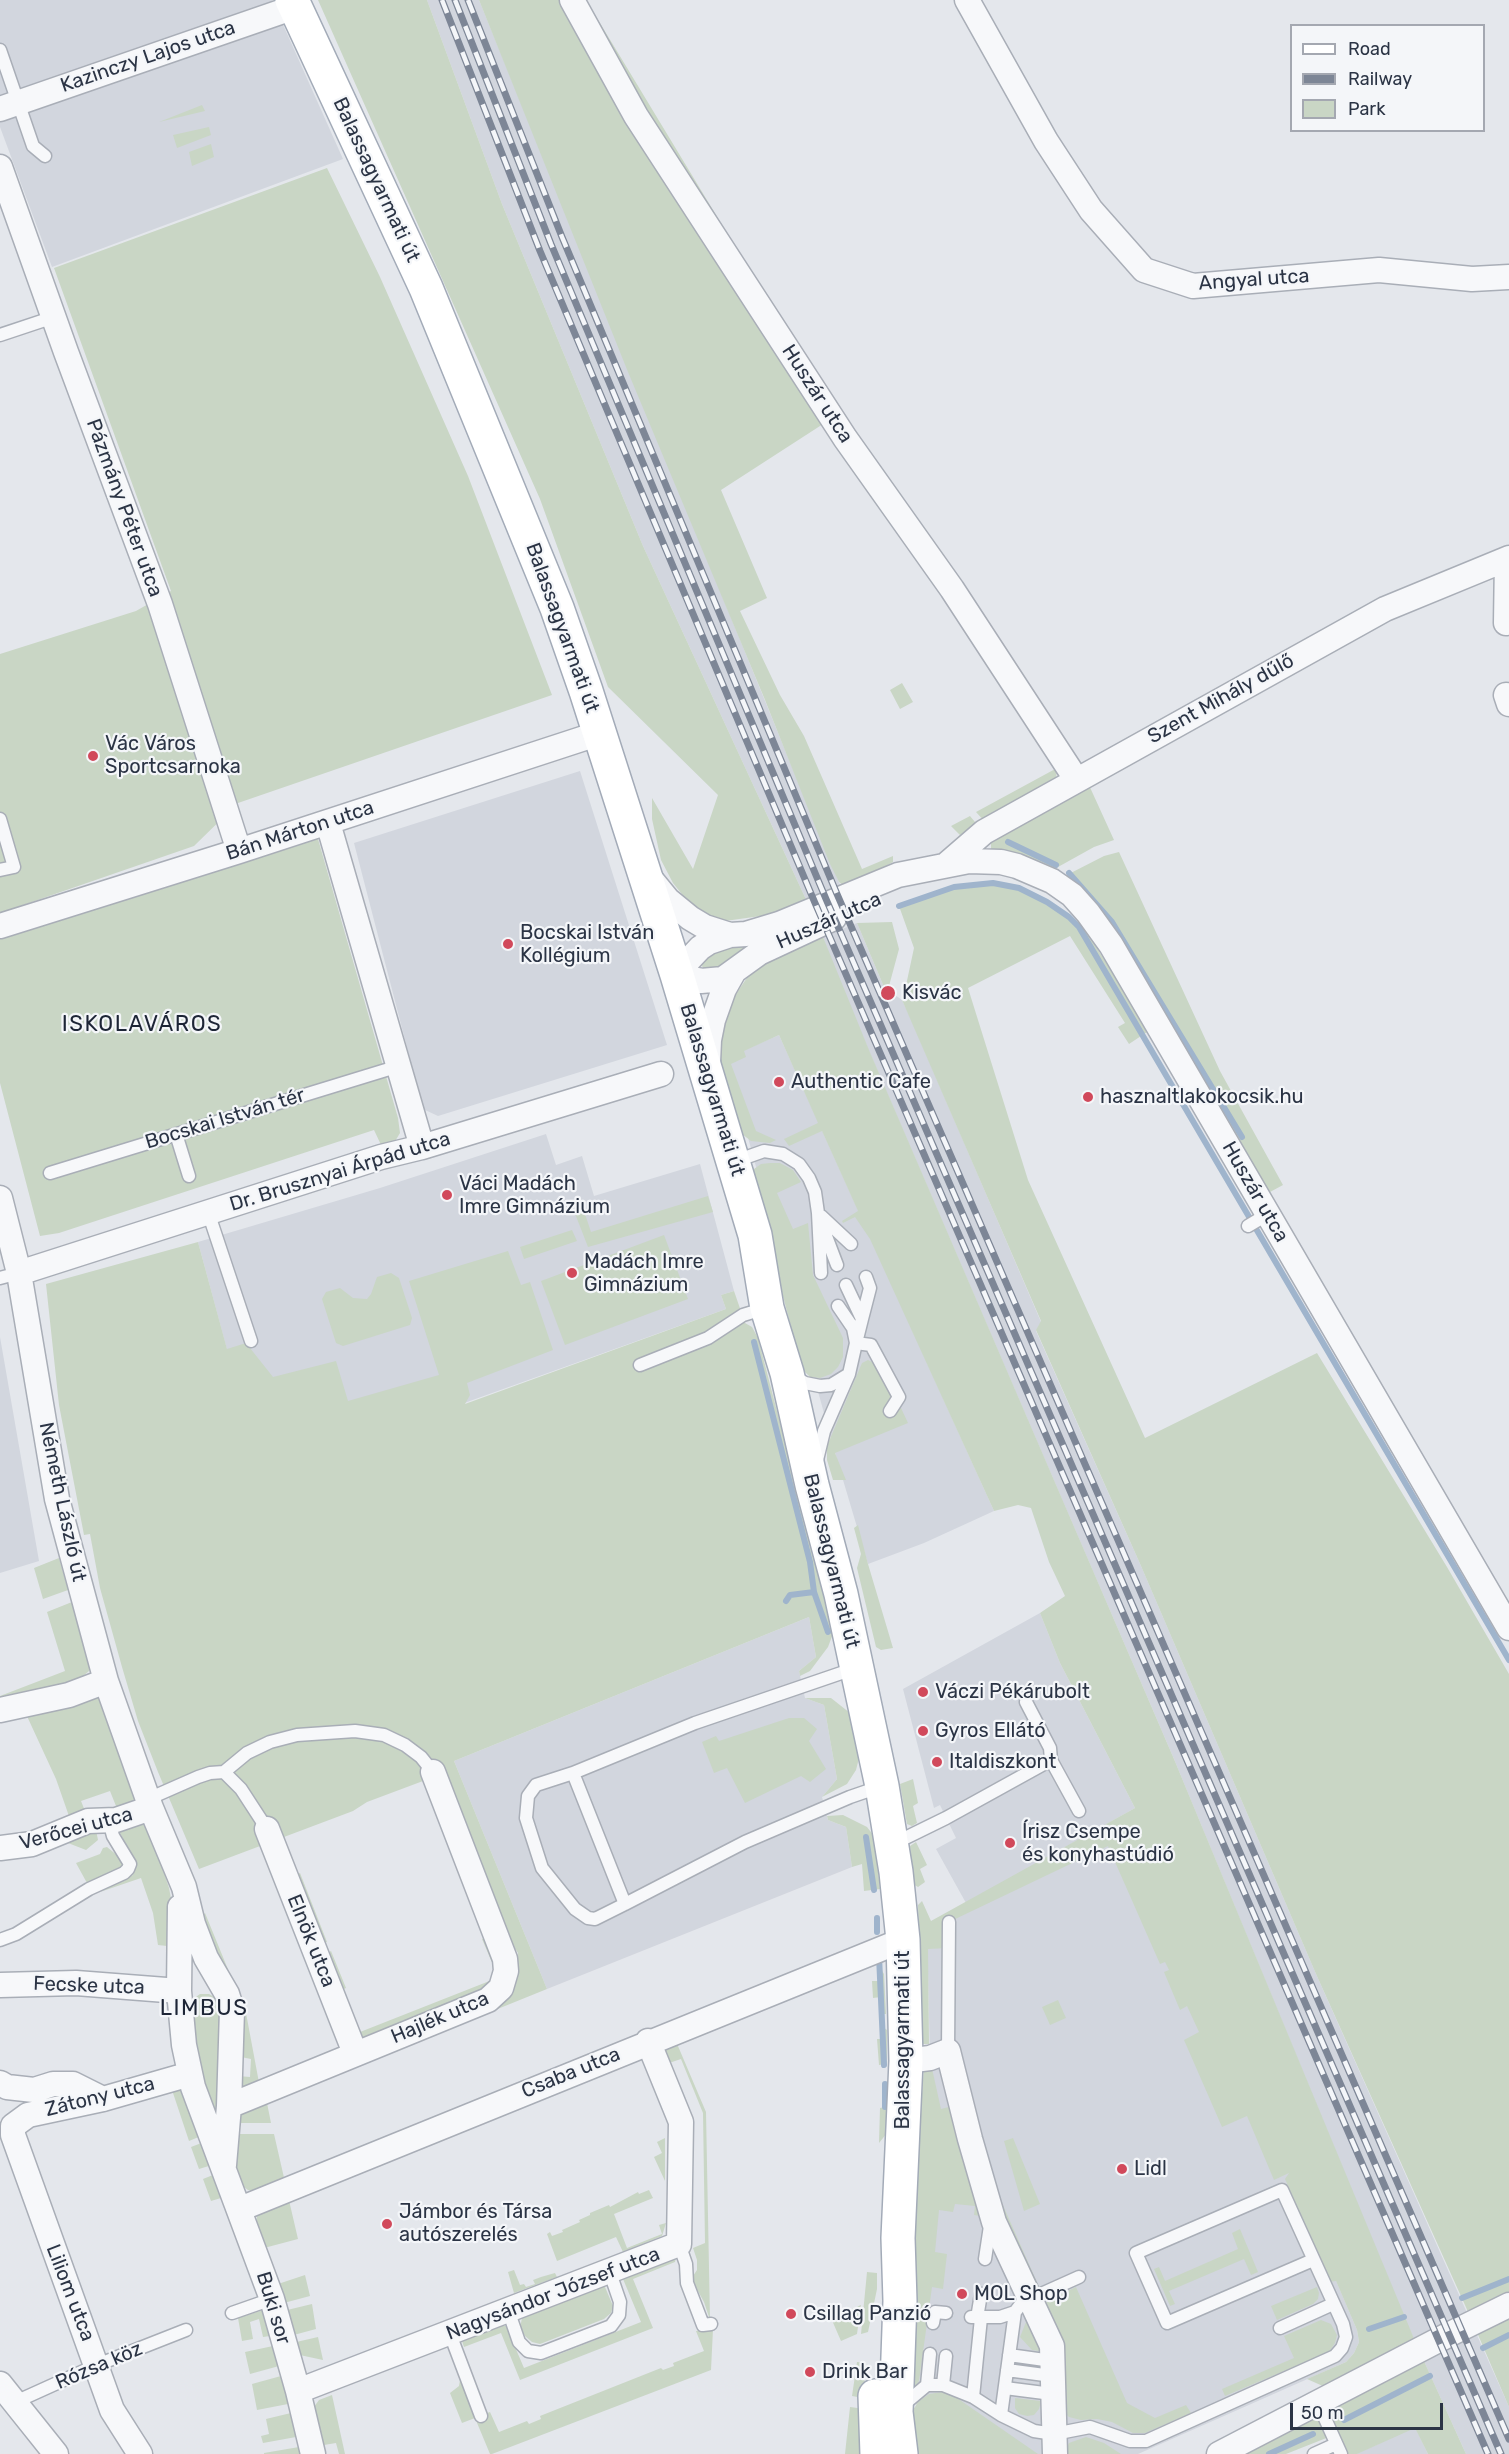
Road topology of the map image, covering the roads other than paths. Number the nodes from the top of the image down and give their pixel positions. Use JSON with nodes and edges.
{"nodes":[{"id":1,"x":572,"y":0,"type":"edge"},
{"id":2,"x":967,"y":0,"type":"edge"},
{"id":3,"x":294,"y":3,"type":"edge"},
{"id":4,"x":0,"y":50,"type":"edge"},
{"id":5,"x":9,"y":105,"type":"edge"},
{"id":6,"x":45,"y":156,"type":"dead end"},
{"id":7,"x":0,"y":167,"type":"edge"},
{"id":8,"x":1509,"y":277,"type":"edge"},
{"id":9,"x":54,"y":317,"type":"junction"},
{"id":10,"x":0,"y":335,"type":"edge"},
{"id":11,"x":1508,"y":559,"type":"edge"},
{"id":12,"x":1506,"y":623,"type":"dead end"},
{"id":13,"x":600,"y":733,"type":"junction"},
{"id":14,"x":1076,"y":779,"type":"junction"},
{"id":15,"x":0,"y":819,"type":"edge"},
{"id":16,"x":328,"y":823,"type":"junction"},
{"id":17,"x":239,"y":851,"type":"junction"},
{"id":18,"x":937,"y":867,"type":"junction"},
{"id":19,"x":0,"y":870,"type":"edge"},
{"id":20,"x":644,"y":872,"type":"junction"},
{"id":21,"x":0,"y":926,"type":"edge"},
{"id":22,"x":730,"y":935,"type":"junction"},
{"id":23,"x":734,"y":973,"type":"junction"},
{"id":24,"x":678,"y":975,"type":"junction"},
{"id":25,"x":399,"y":1066,"type":"junction"},
{"id":26,"x":661,"y":1074,"type":"dead end"},
{"id":27,"x":707,"y":1078,"type":"junction"},
{"id":28,"x":176,"y":1134,"type":"junction"},
{"id":29,"x":422,"y":1147,"type":"junction"},
{"id":30,"x":733,"y":1161,"type":"junction"},
{"id":31,"x":50,"y":1173,"type":"dead end"},
{"id":32,"x":189,"y":1176,"type":"dead end"},
{"id":33,"x":0,"y":1198,"type":"edge"},
{"id":34,"x":207,"y":1212,"type":"junction"},
{"id":35,"x":818,"y":1213,"type":"junction"},
{"id":36,"x":851,"y":1244,"type":"dead end"},
{"id":37,"x":837,"y":1265,"type":"dead end"},
{"id":38,"x":821,"y":1273,"type":"dead end"},
{"id":39,"x":9,"y":1275,"type":"edge"},
{"id":40,"x":866,"y":1277,"type":"dead end"},
{"id":41,"x":846,"y":1286,"type":"dead end"},
{"id":42,"x":837,"y":1306,"type":"dead end"},
{"id":43,"x":767,"y":1308,"type":"junction"},
{"id":44,"x":862,"y":1319,"type":"junction"},
{"id":45,"x":251,"y":1341,"type":"dead end"},
{"id":46,"x":856,"y":1343,"type":"junction"},
{"id":47,"x":640,"y":1365,"type":"dead end"},
{"id":48,"x":787,"y":1373,"type":"junction"},
{"id":49,"x":849,"y":1374,"type":"junction"},
{"id":50,"x":890,"y":1411,"type":"dead end"},
{"id":51,"x":812,"y":1485,"type":"junction"},
{"id":52,"x":1509,"y":1628,"type":"edge"},
{"id":53,"x":857,"y":1668,"type":"junction"},
{"id":54,"x":106,"y":1681,"type":"junction"},
{"id":55,"x":1026,"y":1702,"type":"dead end"},
{"id":56,"x":0,"y":1710,"type":"edge"},
{"id":57,"x":1051,"y":1760,"type":"junction"},
{"id":58,"x":224,"y":1772,"type":"junction"},
{"id":59,"x":433,"y":1772,"type":"joint"},
{"id":60,"x":573,"y":1773,"type":"junction"},
{"id":61,"x":882,"y":1786,"type":"junction"},
{"id":62,"x":149,"y":1804,"type":"junction"},
{"id":63,"x":1079,"y":1811,"type":"dead end"},
{"id":64,"x":109,"y":1821,"type":"junction"},
{"id":65,"x":267,"y":1829,"type":"joint"},
{"id":66,"x":892,"y":1845,"type":"junction"},
{"id":67,"x":0,"y":1848,"type":"edge"},
{"id":68,"x":174,"y":1863,"type":"junction"},
{"id":69,"x":625,"y":1904,"type":"junction"},
{"id":70,"x":949,"y":1922,"type":"dead end"},
{"id":71,"x":0,"y":1940,"type":"edge"},
{"id":72,"x":903,"y":1940,"type":"junction"},
{"id":73,"x":219,"y":1983,"type":"junction"},
{"id":74,"x":0,"y":1985,"type":"edge"},
{"id":75,"x":179,"y":1991,"type":"junction"},
{"id":76,"x":648,"y":2041,"type":"junction"},
{"id":77,"x":948,"y":2051,"type":"junction"},
{"id":78,"x":356,"y":2053,"type":"junction"},
{"id":79,"x":906,"y":2061,"type":"junction"},
{"id":80,"x":190,"y":2074,"type":"junction"},
{"id":81,"x":0,"y":2083,"type":"edge"},
{"id":82,"x":103,"y":2099,"type":"junction"},
{"id":83,"x":229,"y":2106,"type":"junction"},
{"id":84,"x":12,"y":2126,"type":"joint"},
{"id":85,"x":224,"y":2165,"type":"junction"},
{"id":86,"x":240,"y":2209,"type":"junction"},
{"id":87,"x":992,"y":2224,"type":"junction"},
{"id":88,"x":898,"y":2238,"type":"junction"},
{"id":89,"x":679,"y":2244,"type":"junction"},
{"id":90,"x":986,"y":2259,"type":"dead end"},
{"id":91,"x":1313,"y":2260,"type":"junction"},
{"id":92,"x":609,"y":2270,"type":"junction"},
{"id":93,"x":1079,"y":2277,"type":"dead end"},
{"id":94,"x":981,"y":2294,"type":"dead end"},
{"id":95,"x":272,"y":2299,"type":"junction"},
{"id":96,"x":1024,"y":2302,"type":"junction"},
{"id":97,"x":1333,"y":2304,"type":"junction"},
{"id":98,"x":1508,"y":2308,"type":"edge"},
{"id":99,"x":508,"y":2310,"type":"junction"},
{"id":100,"x":232,"y":2313,"type":"dead end"},
{"id":101,"x":946,"y":2313,"type":"dead end"},
{"id":102,"x":976,"y":2318,"type":"junction"},
{"id":103,"x":933,"y":2323,"type":"dead end"},
{"id":104,"x":711,"y":2325,"type":"dead end"},
{"id":105,"x":1280,"y":2328,"type":"dead end"},
{"id":106,"x":186,"y":2330,"type":"dead end"},
{"id":107,"x":450,"y":2334,"type":"junction"},
{"id":108,"x":930,"y":2354,"type":"dead end"},
{"id":109,"x":1009,"y":2355,"type":"junction"},
{"id":110,"x":946,"y":2356,"type":"dead end"},
{"id":111,"x":97,"y":2365,"type":"junction"},
{"id":112,"x":1007,"y":2370,"type":"junction"},
{"id":113,"x":1052,"y":2377,"type":"junction"},
{"id":114,"x":927,"y":2385,"type":"junction"},
{"id":115,"x":943,"y":2385,"type":"junction"},
{"id":116,"x":1005,"y":2388,"type":"junction"},
{"id":117,"x":298,"y":2391,"type":"junction"},
{"id":118,"x":7,"y":2393,"type":"edge"},
{"id":119,"x":973,"y":2397,"type":"junction"},
{"id":120,"x":1318,"y":2403,"type":"junction"},
{"id":121,"x":896,"y":2412,"type":"junction"},
{"id":122,"x":1001,"y":2415,"type":"junction"},
{"id":123,"x":481,"y":2416,"type":"dead end"},
{"id":124,"x":1054,"y":2444,"type":"edge"},
{"id":125,"x":1339,"y":2449,"type":"edge"},
{"id":126,"x":56,"y":2454,"type":"edge"},
{"id":127,"x":140,"y":2454,"type":"edge"},
{"id":128,"x":313,"y":2454,"type":"edge"},
{"id":129,"x":877,"y":2454,"type":"edge"},
{"id":130,"x":901,"y":2454,"type":"edge"},
{"id":131,"x":1219,"y":2454,"type":"edge"},
{"id":132,"x":1314,"y":2454,"type":"edge"}],
"edges":[{"from":1,"to":14,"type":"street","name":"Huszár utca"},
{"from":2,"to":8,"type":"street","name":"Angyal utca"},
{"from":3,"to":5,"type":"street","name":"Kazinczy Lajos utca"},
{"from":3,"to":13,"type":"main road","name":"Balassagyarmati út"},
{"from":4,"to":5,"type":"lane"},
{"from":5,"to":6,"type":"lane"},
{"from":7,"to":9,"type":"street","name":"Pázmány Péter utca"},
{"from":9,"to":10,"type":"lane"},
{"from":9,"to":17,"type":"street","name":"Pázmány Péter utca"},
{"from":11,"to":12,"type":"street"},
{"from":11,"to":14,"type":"street","name":"Szent Mihály dűlő"},
{"from":13,"to":16,"type":"street","name":"Bán Márton utca"},
{"from":13,"to":20,"type":"main road","name":"Balassagyarmati út"},
{"from":14,"to":18,"type":"street","name":"Szent Mihály dűlő"},
{"from":15,"to":19,"type":"lane"},
{"from":16,"to":17,"type":"street","name":"Bán Márton utca"},
{"from":16,"to":25,"type":"street"},
{"from":17,"to":21,"type":"street","name":"Bán Márton utca"},
{"from":18,"to":22,"type":"street","name":"Huszár utca"},
{"from":18,"to":23,"type":"street","name":"Huszár utca"},
{"from":18,"to":52,"type":"street","name":"Huszár utca"},
{"from":20,"to":22,"type":"street","name":"Huszár utca"},
{"from":20,"to":24,"type":"main road","name":"Balassagyarmati út"},
{"from":22,"to":24,"type":"street","name":"Huszár utca"},
{"from":23,"to":24,"type":"street","name":"Huszár utca"},
{"from":23,"to":27,"type":"street","name":"Huszár utca"},
{"from":24,"to":27,"type":"main road","name":"Balassagyarmati út"},
{"from":25,"to":28,"type":"lane","name":"Bocskai István tér"},
{"from":25,"to":29,"type":"street"},
{"from":26,"to":29,"type":"street","name":"Dr. Brusznyai Árpád utca"},
{"from":27,"to":30,"type":"main road","name":"Balassagyarmati út"},
{"from":28,"to":31,"type":"lane","name":"Bocskai István tér"},
{"from":28,"to":32,"type":"lane"},
{"from":29,"to":34,"type":"street","name":"Dr. Brusznyai Árpád utca"},
{"from":30,"to":35,"type":"lane"},
{"from":30,"to":43,"type":"main road","name":"Balassagyarmati út"},
{"from":33,"to":39,"type":"street","name":"Németh László út"},
{"from":34,"to":39,"type":"street","name":"Dr. Brusznyai Árpád utca"},
{"from":34,"to":45,"type":"lane"},
{"from":35,"to":36,"type":"lane"},
{"from":35,"to":37,"type":"lane"},
{"from":35,"to":38,"type":"lane"},
{"from":39,"to":54,"type":"street","name":"Németh László út"},
{"from":40,"to":44,"type":"lane"},
{"from":41,"to":44,"type":"lane"},
{"from":42,"to":46,"type":"lane"},
{"from":43,"to":47,"type":"lane"},
{"from":43,"to":48,"type":"main road","name":"Balassagyarmati út"},
{"from":44,"to":46,"type":"lane"},
{"from":46,"to":49,"type":"lane"},
{"from":46,"to":50,"type":"lane"},
{"from":48,"to":49,"type":"lane"},
{"from":48,"to":51,"type":"main road","name":"Balassagyarmati út"},
{"from":49,"to":51,"type":"lane"},
{"from":51,"to":53,"type":"main road","name":"Balassagyarmati út"},
{"from":53,"to":60,"type":"lane"},
{"from":53,"to":61,"type":"main road","name":"Balassagyarmati út"},
{"from":54,"to":56,"type":"street"},
{"from":54,"to":62,"type":"street","name":"Németh László út"},
{"from":55,"to":57,"type":"lane"},
{"from":57,"to":63,"type":"lane"},
{"from":57,"to":66,"type":"lane"},
{"from":58,"to":59,"type":"lane"},
{"from":58,"to":62,"type":"lane"},
{"from":58,"to":65,"type":"lane"},
{"from":59,"to":78,"type":"street","name":"Hajlék utca"},
{"from":60,"to":69,"type":"lane"},
{"from":60,"to":69,"type":"lane"},
{"from":61,"to":66,"type":"main road","name":"Balassagyarmati út"},
{"from":61,"to":69,"type":"lane"},
{"from":62,"to":64,"type":"street","name":"Verőcei utca"},
{"from":62,"to":68,"type":"street","name":"Buki sor"},
{"from":64,"to":67,"type":"street","name":"Verőcei utca"},
{"from":64,"to":71,"type":"lane"},
{"from":65,"to":78,"type":"street","name":"Elnök utca"},
{"from":66,"to":72,"type":"main road","name":"Balassagyarmati út"},
{"from":68,"to":73,"type":"street","name":"Buki sor"},
{"from":68,"to":75,"type":"street","name":"Buki sor"},
{"from":70,"to":77,"type":"lane"},
{"from":72,"to":76,"type":"street","name":"Csaba utca"},
{"from":72,"to":79,"type":"main road","name":"Balassagyarmati út"},
{"from":73,"to":75,"type":"street"},
{"from":73,"to":83,"type":"street","name":"Buki sor"},
{"from":74,"to":75,"type":"street","name":"Fecske utca"},
{"from":75,"to":80,"type":"street","name":"Buki sor"},
{"from":76,"to":86,"type":"street","name":"Csaba utca"},
{"from":76,"to":89,"type":"street","name":"Nagysándor József utca"},
{"from":77,"to":79,"type":"street"},
{"from":77,"to":87,"type":"street"},
{"from":78,"to":83,"type":"street","name":"Hajlék utca"},
{"from":79,"to":88,"type":"main road","name":"Balassagyarmati út"},
{"from":80,"to":82,"type":"street","name":"Zátony utca"},
{"from":80,"to":85,"type":"street","name":"Buki sor"},
{"from":81,"to":82,"type":"street"},
{"from":82,"to":84,"type":"street","name":"Zátony utca"},
{"from":83,"to":85,"type":"street","name":"Buki sor"},
{"from":84,"to":111,"type":"street","name":"Liliom utca"},
{"from":85,"to":86,"type":"street","name":"Buki sor"},
{"from":86,"to":95,"type":"street","name":"Buki sor"},
{"from":87,"to":90,"type":"lane"},
{"from":87,"to":96,"type":"street"},
{"from":88,"to":121,"type":"main road"},
{"from":88,"to":129,"type":"main road"},
{"from":89,"to":92,"type":"street","name":"Nagysándor József utca"},
{"from":89,"to":104,"type":"lane"},
{"from":91,"to":91,"type":"lane"},
{"from":91,"to":97,"type":"lane"},
{"from":92,"to":99,"type":"street","name":"Nagysándor József utca"},
{"from":92,"to":99,"type":"lane"},
{"from":93,"to":96,"type":"lane"},
{"from":94,"to":102,"type":"lane"},
{"from":95,"to":100,"type":"lane"},
{"from":95,"to":117,"type":"street","name":"Buki sor"},
{"from":96,"to":102,"type":"lane"},
{"from":96,"to":109,"type":"lane"},
{"from":96,"to":113,"type":"street"},
{"from":97,"to":105,"type":"lane"},
{"from":97,"to":124,"type":"lane"},
{"from":98,"to":120,"type":"street"},
{"from":99,"to":107,"type":"street","name":"Nagysándor József utca"},
{"from":101,"to":103,"type":"lane"},
{"from":102,"to":119,"type":"lane"},
{"from":106,"to":111,"type":"lane","name":"Rózsa köz"},
{"from":107,"to":117,"type":"street","name":"Nagysándor József utca"},
{"from":107,"to":123,"type":"lane"},
{"from":108,"to":114,"type":"lane"},
{"from":109,"to":112,"type":"lane"},
{"from":109,"to":113,"type":"lane"},
{"from":110,"to":115,"type":"lane"},
{"from":111,"to":118,"type":"lane","name":"Rózsa köz"},
{"from":111,"to":127,"type":"street","name":"Liliom utca"},
{"from":112,"to":113,"type":"lane"},
{"from":112,"to":116,"type":"lane"},
{"from":113,"to":116,"type":"lane"},
{"from":113,"to":124,"type":"street"},
{"from":114,"to":115,"type":"lane"},
{"from":114,"to":121,"type":"lane"},
{"from":115,"to":119,"type":"lane"},
{"from":116,"to":122,"type":"lane"},
{"from":117,"to":128,"type":"street","name":"Buki sor"},
{"from":118,"to":126,"type":"street"},
{"from":119,"to":122,"type":"lane"},
{"from":120,"to":125,"type":"lane"},
{"from":120,"to":131,"type":"street"},
{"from":121,"to":130,"type":"main road"},
{"from":122,"to":124,"type":"lane"},
{"from":125,"to":132,"type":"lane"}]}
